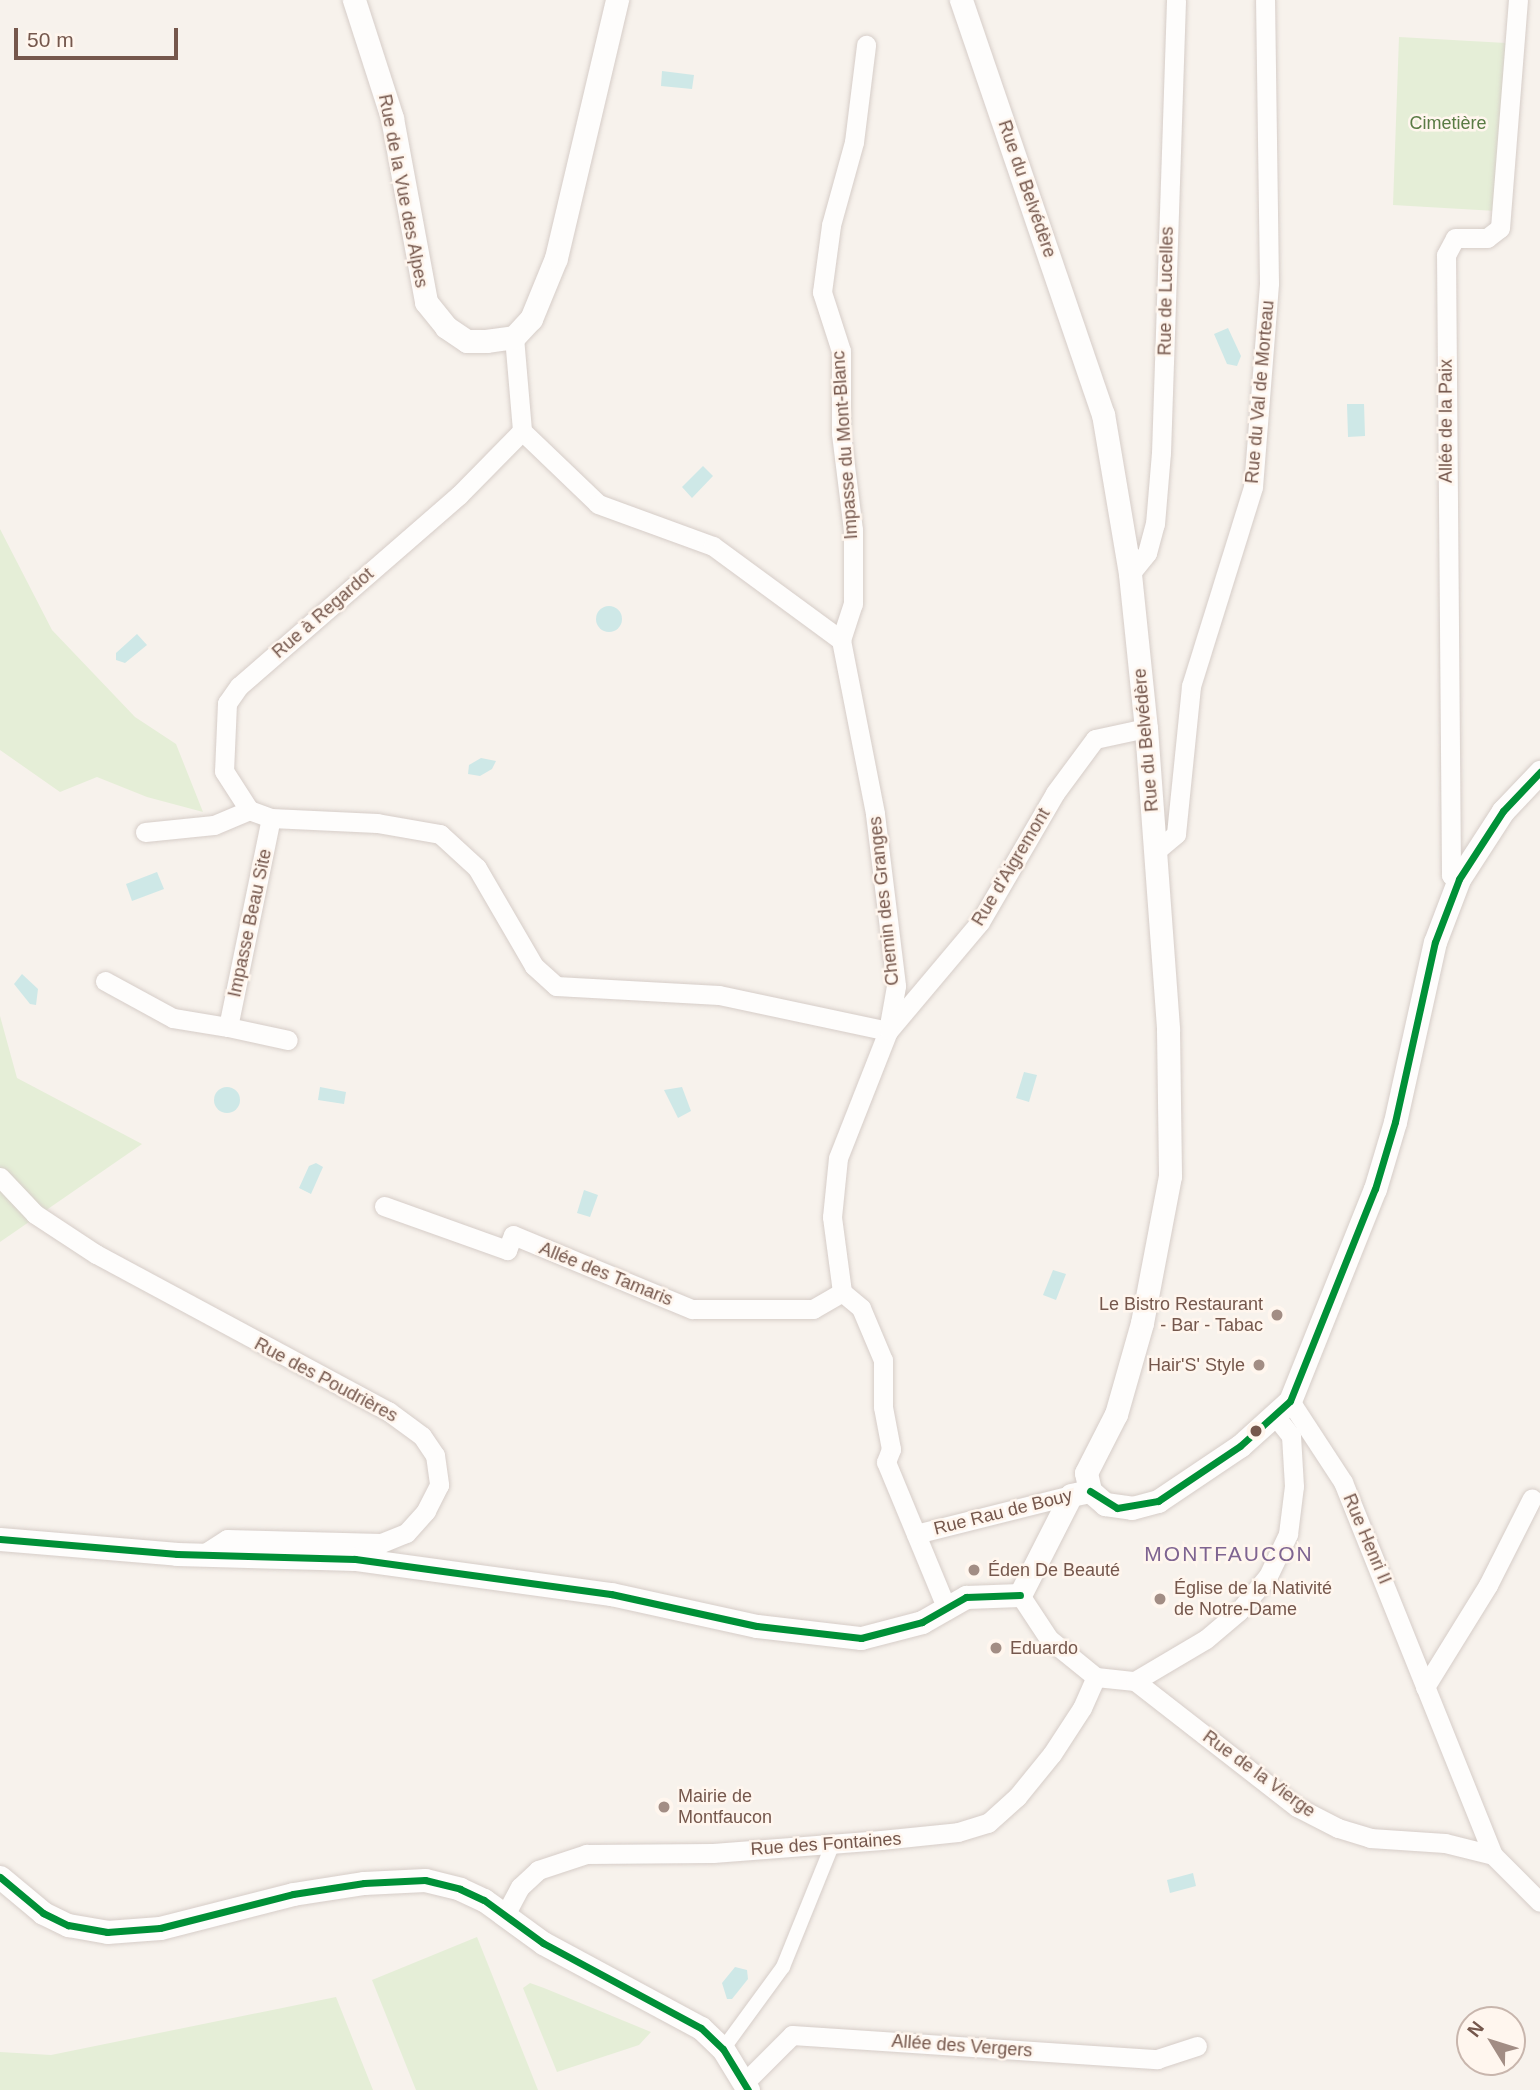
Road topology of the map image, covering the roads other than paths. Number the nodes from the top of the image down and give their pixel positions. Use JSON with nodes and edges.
{"nodes":[{"id":1,"x":354,"y":0,"type":"edge"},
{"id":2,"x":617,"y":0,"type":"edge"},
{"id":3,"x":961,"y":0,"type":"edge"},
{"id":4,"x":1175,"y":0,"type":"edge"},
{"id":5,"x":1265,"y":0,"type":"edge"},
{"id":6,"x":1518,"y":0,"type":"edge"},
{"id":7,"x":866,"y":45,"type":"dead end"},
{"id":8,"x":514,"y":337,"type":"junction"},
{"id":9,"x":522,"y":431,"type":"junction"},
{"id":10,"x":1130,"y":574,"type":"junction"},
{"id":11,"x":841,"y":640,"type":"junction"},
{"id":12,"x":1146,"y":728,"type":"junction"},
{"id":13,"x":1540,"y":772,"type":"edge"},
{"id":14,"x":249,"y":810,"type":"junction"},
{"id":15,"x":271,"y":818,"type":"junction"},
{"id":16,"x":145,"y":832,"type":"dead end"},
{"id":17,"x":1157,"y":850,"type":"junction"},
{"id":18,"x":1459,"y":879,"type":"junction"},
{"id":19,"x":105,"y":981,"type":"dead end"},
{"id":20,"x":228,"y":1027,"type":"junction"},
{"id":21,"x":888,"y":1031,"type":"junction"},
{"id":22,"x":288,"y":1040,"type":"dead end"},
{"id":23,"x":0,"y":1177,"type":"edge"},
{"id":24,"x":384,"y":1206,"type":"dead end"},
{"id":25,"x":842,"y":1292,"type":"junction"},
{"id":26,"x":1284,"y":1409,"type":"junction"},
{"id":27,"x":1081,"y":1493,"type":"junction"},
{"id":28,"x":1532,"y":1498,"type":"dead end"},
{"id":29,"x":916,"y":1534,"type":"junction"},
{"id":30,"x":0,"y":1539,"type":"edge"},
{"id":31,"x":207,"y":1552,"type":"junction"},
{"id":32,"x":1020,"y":1595,"type":"junction"},
{"id":33,"x":946,"y":1607,"type":"junction"},
{"id":34,"x":1096,"y":1677,"type":"junction"},
{"id":35,"x":1135,"y":1681,"type":"junction"},
{"id":36,"x":1425,"y":1686,"type":"junction"},
{"id":37,"x":833,"y":1843,"type":"junction"},
{"id":38,"x":1493,"y":1855,"type":"junction"},
{"id":39,"x":0,"y":1877,"type":"edge"},
{"id":40,"x":1540,"y":1902,"type":"edge"},
{"id":41,"x":505,"y":1915,"type":"junction"},
{"id":42,"x":1197,"y":2046,"type":"dead end"},
{"id":43,"x":723,"y":2049,"type":"junction"},
{"id":44,"x":746,"y":2086,"type":"edge"}],
"edges":[{"from":1,"to":8,"type":"street","name":"Rue de la Vue des Alpes"},
{"from":2,"to":8,"type":"street"},
{"from":3,"to":10,"type":"street","name":"Rue du Belvédère"},
{"from":4,"to":10,"type":"street","name":"Rue de Lucelles"},
{"from":5,"to":17,"type":"street","name":"Rue du Val de Morteau"},
{"from":6,"to":18,"type":"street","name":"Allée de la Paix"},
{"from":7,"to":11,"type":"street","name":"Impasse du Mont-Blanc"},
{"from":8,"to":9,"type":"street"},
{"from":9,"to":11,"type":"street"},
{"from":9,"to":14,"type":"street","name":"Rue à Regardot"},
{"from":10,"to":12,"type":"street","name":"Rue du Belvédère"},
{"from":11,"to":21,"type":"street","name":"Chemin des Granges"},
{"from":12,"to":17,"type":"street","name":"Rue du Belvédère"},
{"from":12,"to":21,"type":"street","name":"Rue d'Aigremont"},
{"from":13,"to":18,"type":"street"},
{"from":14,"to":15,"type":"street"},
{"from":14,"to":16,"type":"street"},
{"from":15,"to":20,"type":"street","name":"Impasse Beau Site"},
{"from":15,"to":21,"type":"street"},
{"from":17,"to":27,"type":"street","name":"Rue du Belvédère"},
{"from":18,"to":26,"type":"street"},
{"from":19,"to":20,"type":"street"},
{"from":20,"to":22,"type":"street"},
{"from":21,"to":25,"type":"street","name":"Chemin des Granges"},
{"from":23,"to":31,"type":"street","name":"Rue des Poudrières"},
{"from":24,"to":25,"type":"street","name":"Allée des Tamaris"},
{"from":25,"to":29,"type":"street"},
{"from":26,"to":27,"type":"street"},
{"from":26,"to":35,"type":"street"},
{"from":26,"to":36,"type":"street","name":"Rue Henri II"},
{"from":27,"to":29,"type":"street","name":"Rue Rau de Bouy"},
{"from":27,"to":32,"type":"street","name":"Rue du Belvédère"},
{"from":28,"to":36,"type":"street"},
{"from":29,"to":33,"type":"street"},
{"from":30,"to":31,"type":"street"},
{"from":31,"to":33,"type":"street"},
{"from":32,"to":33,"type":"street"},
{"from":32,"to":34,"type":"street"},
{"from":34,"to":35,"type":"street"},
{"from":34,"to":37,"type":"street","name":"Rue des Fontaines"},
{"from":35,"to":38,"type":"street","name":"Rue de la Vierge"},
{"from":36,"to":38,"type":"street","name":"Rue Henri II"},
{"from":37,"to":41,"type":"street","name":"Rue des Fontaines"},
{"from":37,"to":43,"type":"street"},
{"from":38,"to":40,"type":"street"},
{"from":39,"to":41,"type":"street"},
{"from":41,"to":43,"type":"street"},
{"from":42,"to":44,"type":"street","name":"Allée des Vergers"},
{"from":43,"to":44,"type":"street"}]}
